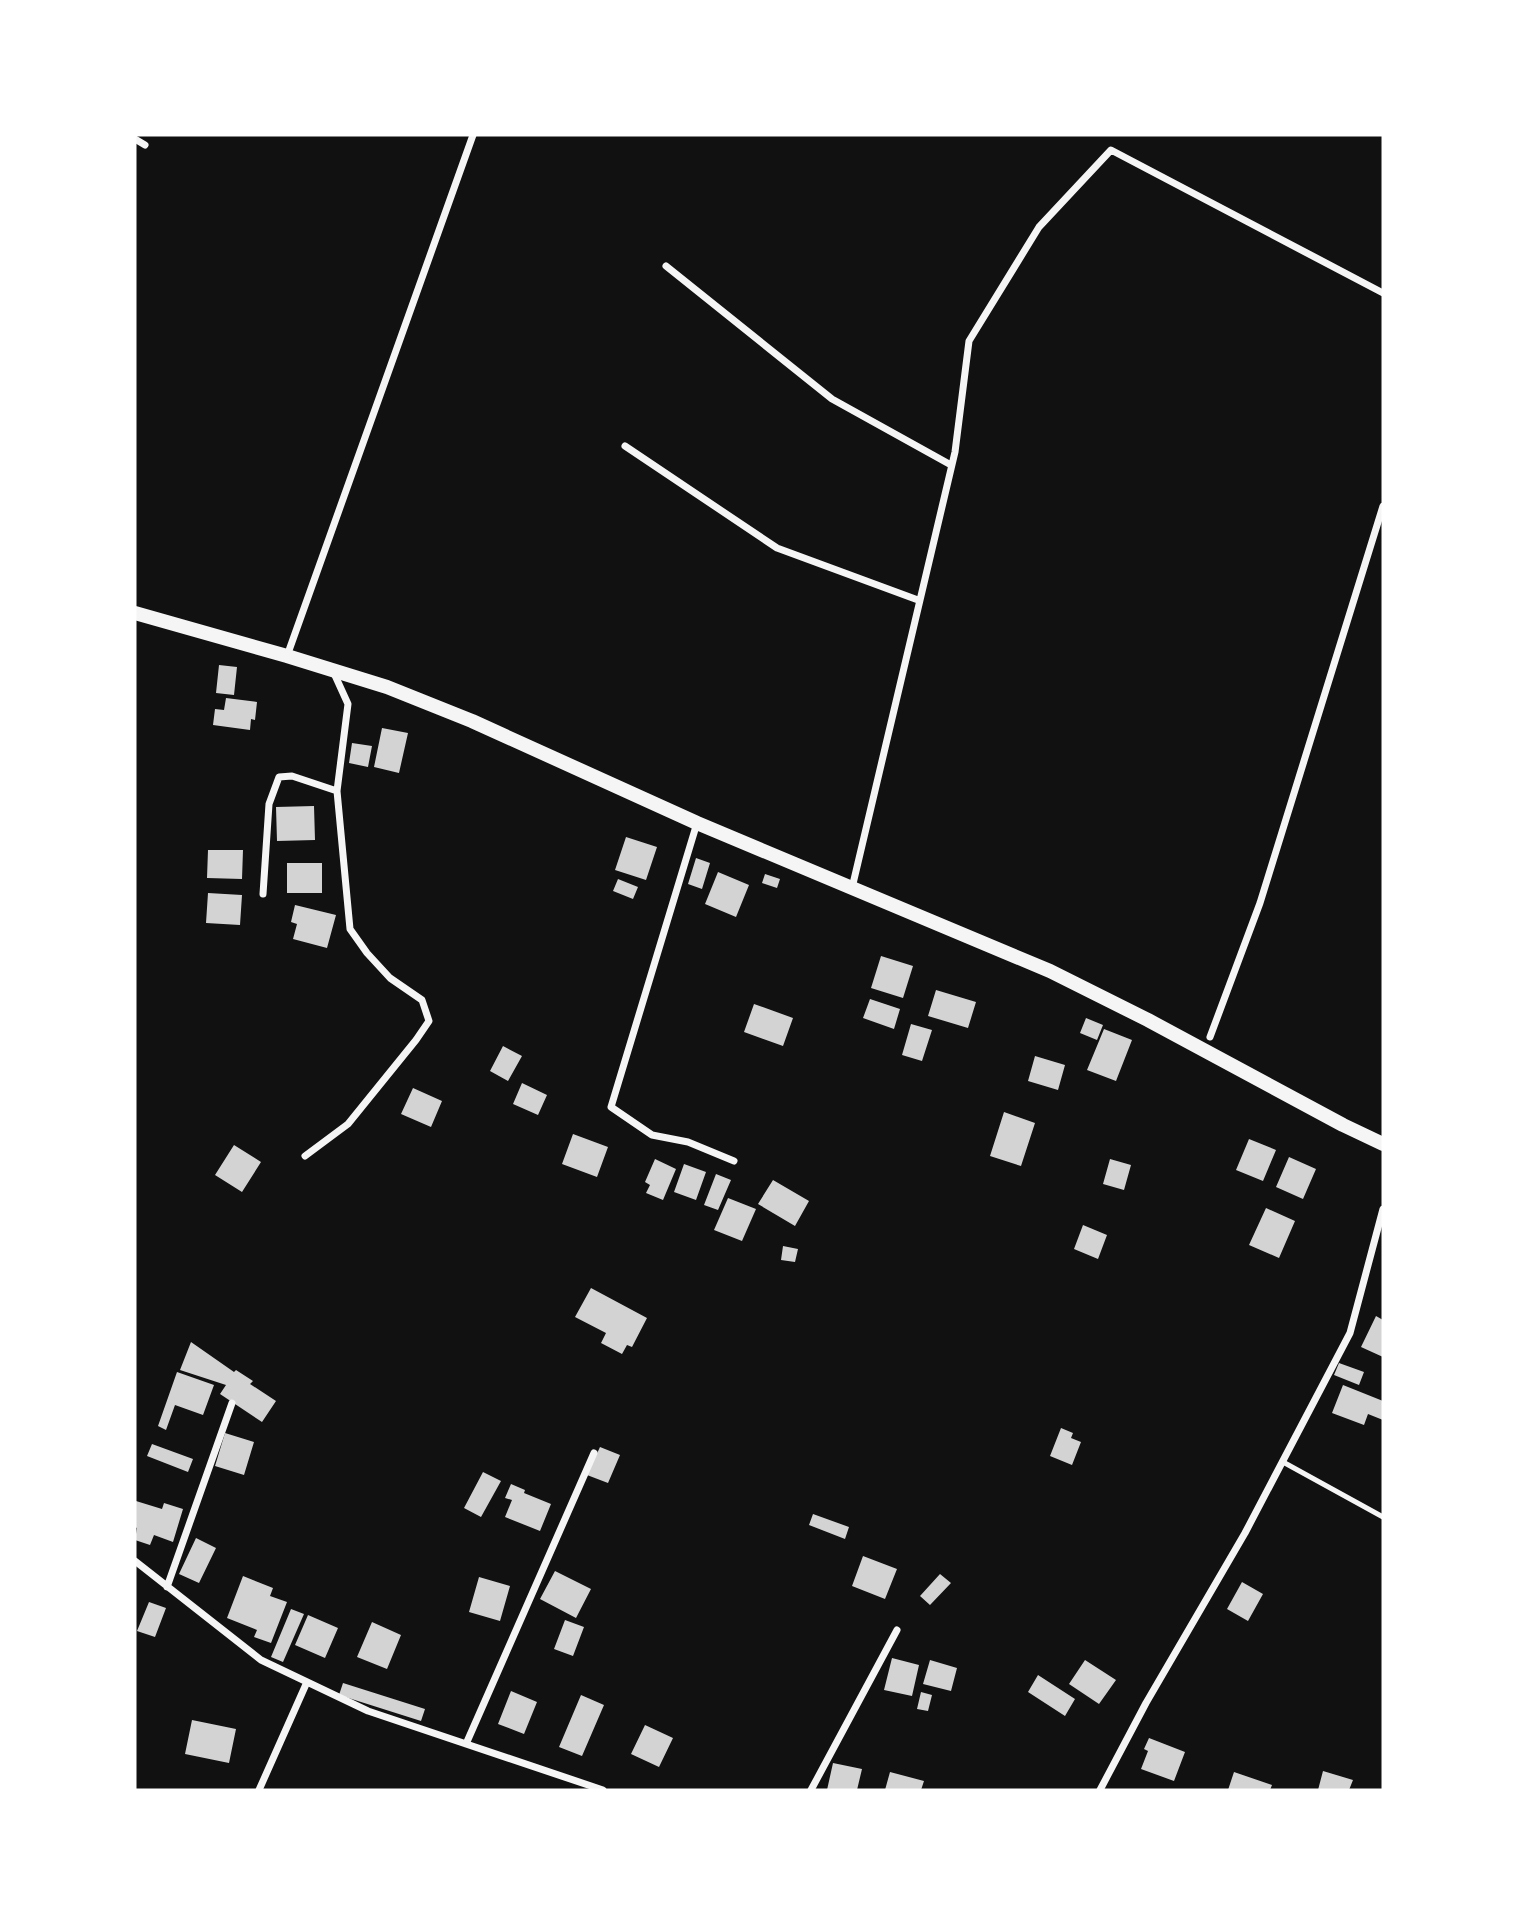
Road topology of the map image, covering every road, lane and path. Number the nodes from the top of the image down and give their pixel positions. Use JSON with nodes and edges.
{"nodes":[{"id":1,"x":473,"y":135,"type":"edge"},
{"id":2,"x":135,"y":139,"type":"edge"},
{"id":3,"x":145,"y":145,"type":"dead end"},
{"id":4,"x":666,"y":265,"type":"dead end"},
{"id":5,"x":1383,"y":293,"type":"edge"},
{"id":6,"x":625,"y":446,"type":"dead end"},
{"id":7,"x":951,"y":465,"type":"junction"},
{"id":8,"x":1383,"y":506,"type":"edge"},
{"id":9,"x":918,"y":600,"type":"junction"},
{"id":10,"x":135,"y":613,"type":"edge"},
{"id":11,"x":287,"y":656,"type":"junction"},
{"id":12,"x":333,"y":671,"type":"junction"},
{"id":13,"x":337,"y":791,"type":"junction"},
{"id":14,"x":697,"y":823,"type":"junction"},
{"id":15,"x":852,"y":888,"type":"junction"},
{"id":16,"x":262,"y":894,"type":"dead end"},
{"id":17,"x":1210,"y":1037,"type":"dead end"},
{"id":18,"x":1383,"y":1144,"type":"edge"},
{"id":19,"x":305,"y":1156,"type":"dead end"},
{"id":20,"x":734,"y":1161,"type":"dead end"},
{"id":21,"x":1383,"y":1209,"type":"edge"},
{"id":22,"x":232,"y":1403,"type":"dead end"},
{"id":23,"x":594,"y":1453,"type":"dead end"},
{"id":24,"x":1283,"y":1462,"type":"junction"},
{"id":25,"x":1383,"y":1517,"type":"edge"},
{"id":26,"x":135,"y":1561,"type":"edge"},
{"id":27,"x":167,"y":1587,"type":"junction"},
{"id":28,"x":897,"y":1630,"type":"dead end"},
{"id":29,"x":307,"y":1682,"type":"junction"},
{"id":30,"x":466,"y":1744,"type":"junction"},
{"id":31,"x":259,"y":1790,"type":"edge"},
{"id":32,"x":603,"y":1790,"type":"edge"},
{"id":33,"x":811,"y":1790,"type":"edge"},
{"id":34,"x":1100,"y":1790,"type":"edge"}],
"edges":[{"from":1,"to":11,"type":"street"},
{"from":2,"to":3,"type":"street"},
{"from":4,"to":7,"type":"street"},
{"from":5,"to":7,"type":"street"},
{"from":6,"to":9,"type":"street"},
{"from":7,"to":9,"type":"street"},
{"from":8,"to":17,"type":"street"},
{"from":9,"to":15,"type":"street"},
{"from":10,"to":11,"type":"main road"},
{"from":11,"to":12,"type":"main road"},
{"from":12,"to":13,"type":"street"},
{"from":12,"to":14,"type":"main road"},
{"from":13,"to":16,"type":"street"},
{"from":13,"to":19,"type":"street"},
{"from":14,"to":15,"type":"main road"},
{"from":14,"to":20,"type":"street"},
{"from":15,"to":18,"type":"main road"},
{"from":21,"to":24,"type":"street"},
{"from":22,"to":27,"type":"street"},
{"from":23,"to":30,"type":"street"},
{"from":24,"to":25,"type":"lane"},
{"from":24,"to":34,"type":"street"},
{"from":26,"to":27,"type":"street"},
{"from":27,"to":29,"type":"street"},
{"from":28,"to":33,"type":"street"},
{"from":29,"to":30,"type":"street"},
{"from":29,"to":31,"type":"street"},
{"from":30,"to":32,"type":"street"}]}
